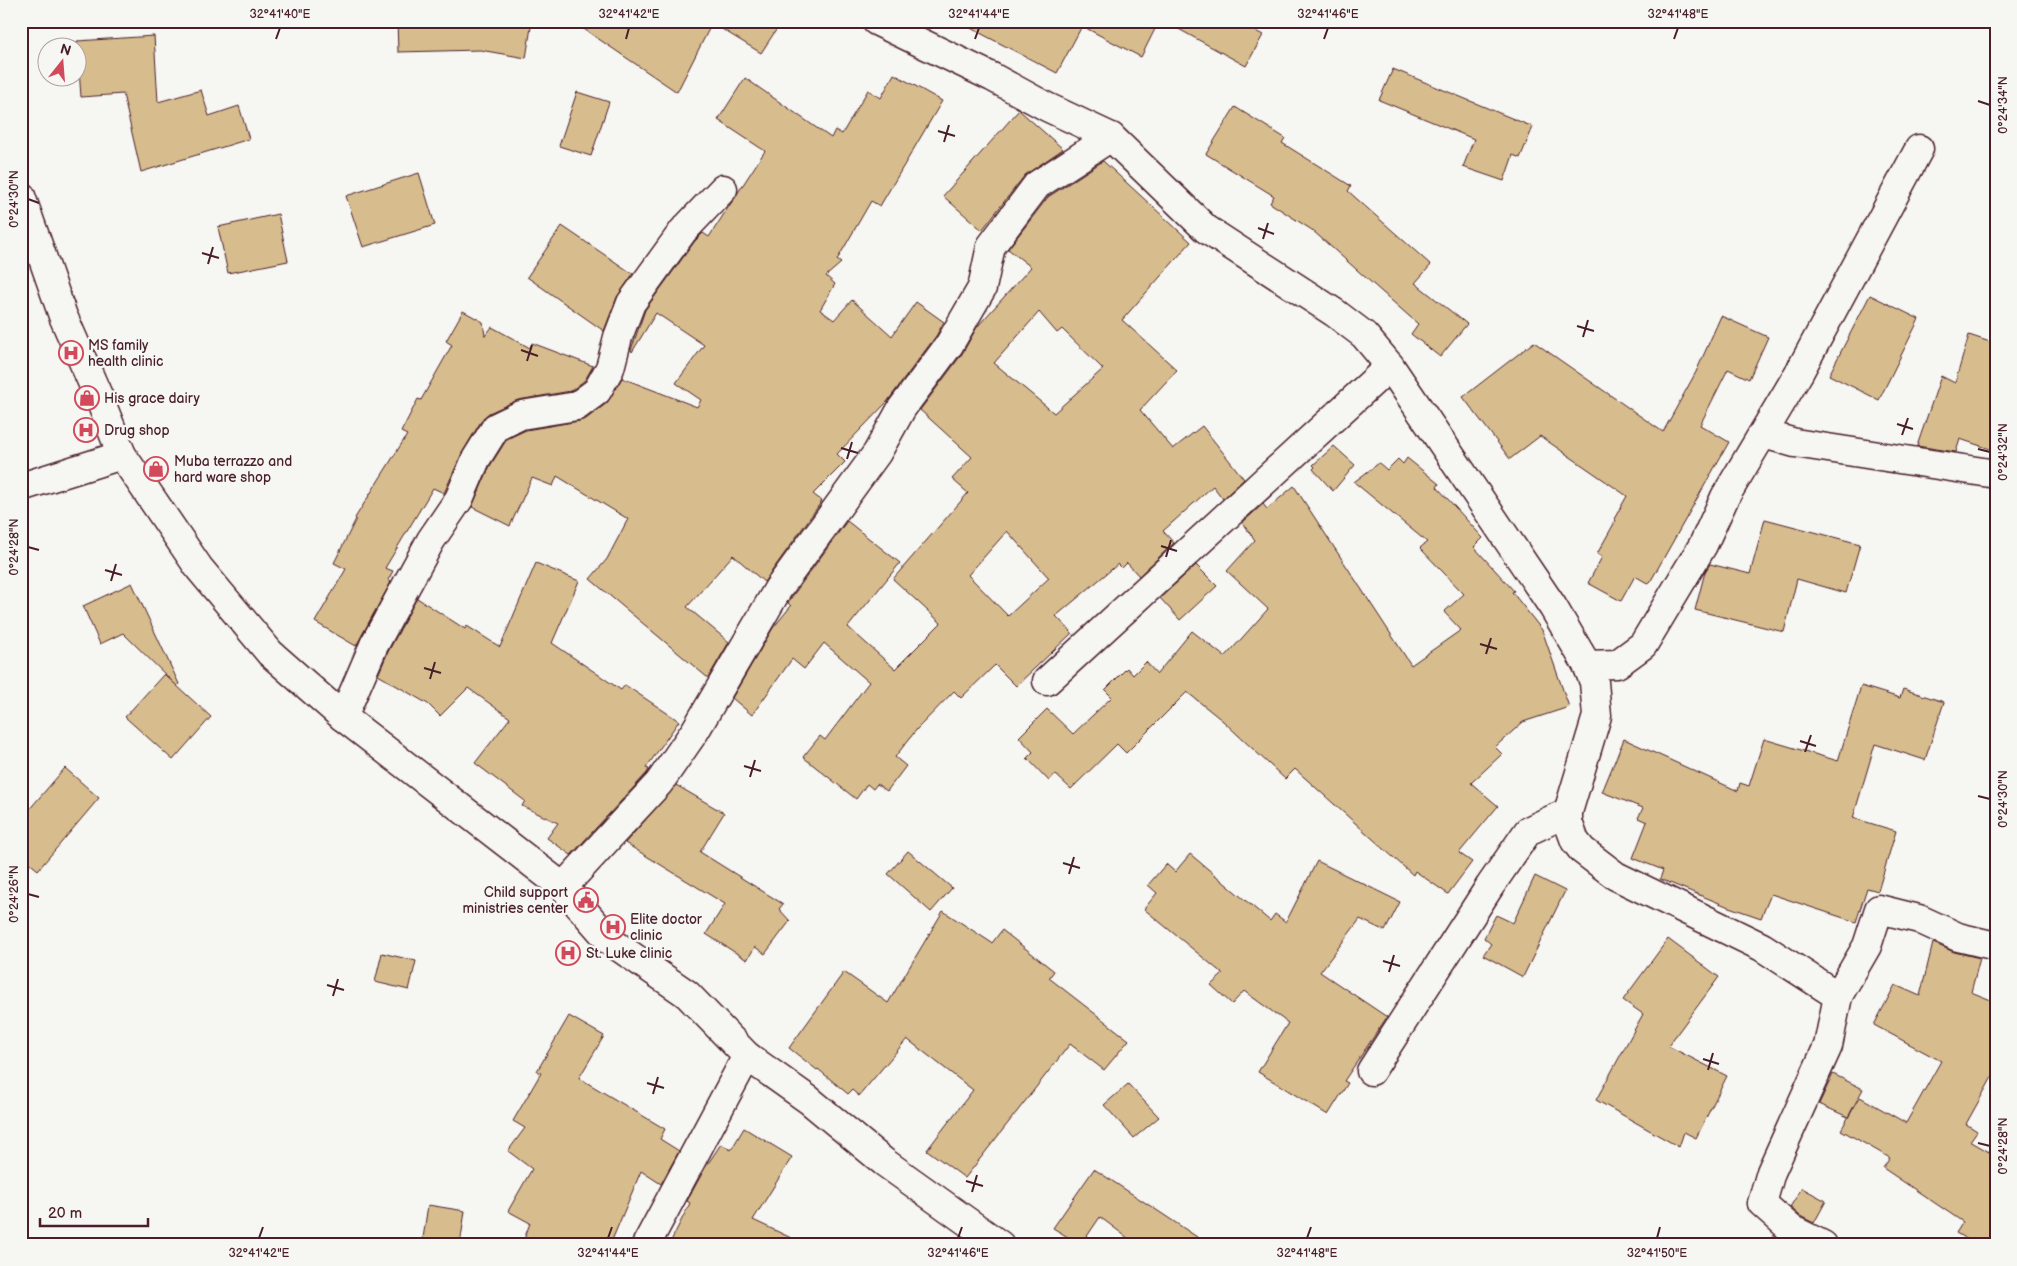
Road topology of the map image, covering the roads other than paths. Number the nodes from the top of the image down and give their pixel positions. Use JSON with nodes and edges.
{"nodes":[{"id":1,"x":876,"y":21,"type":"edge"},
{"id":2,"x":1111,"y":137,"type":"junction"},
{"id":3,"x":1919,"y":150,"type":"dead end"},
{"id":4,"x":723,"y":189,"type":"dead end"},
{"id":5,"x":21,"y":196,"type":"edge"},
{"id":6,"x":1390,"y":366,"type":"junction"},
{"id":7,"x":1764,"y":434,"type":"junction"},
{"id":8,"x":122,"y":455,"type":"junction"},
{"id":9,"x":1996,"y":474,"type":"edge"},
{"id":10,"x":21,"y":487,"type":"edge"},
{"id":11,"x":1587,"y":664,"type":"junction"},
{"id":12,"x":1047,"y":681,"type":"dead end"},
{"id":13,"x":343,"y":717,"type":"junction"},
{"id":14,"x":1568,"y":812,"type":"junction"},
{"id":15,"x":563,"y":888,"type":"junction"},
{"id":16,"x":1996,"y":946,"type":"edge"},
{"id":17,"x":1838,"y":996,"type":"junction"},
{"id":18,"x":748,"y":1056,"type":"junction"},
{"id":19,"x":1371,"y":1071,"type":"dead end"},
{"id":20,"x":646,"y":1245,"type":"edge"},
{"id":21,"x":1000,"y":1245,"type":"edge"},
{"id":22,"x":1823,"y":1245,"type":"edge"}],
"edges":[{"from":1,"to":2,"type":"street"},
{"from":2,"to":6,"type":"street"},
{"from":2,"to":15,"type":"street"},
{"from":3,"to":7,"type":"street"},
{"from":4,"to":13,"type":"street"},
{"from":5,"to":8,"type":"street"},
{"from":6,"to":11,"type":"street"},
{"from":6,"to":12,"type":"street"},
{"from":7,"to":9,"type":"street"},
{"from":7,"to":11,"type":"street"},
{"from":8,"to":10,"type":"street"},
{"from":8,"to":13,"type":"street"},
{"from":11,"to":14,"type":"street"},
{"from":13,"to":15,"type":"street"},
{"from":14,"to":17,"type":"street"},
{"from":14,"to":19,"type":"street"},
{"from":15,"to":18,"type":"street"},
{"from":16,"to":17,"type":"street"},
{"from":17,"to":22,"type":"street"},
{"from":18,"to":20,"type":"street"},
{"from":18,"to":21,"type":"street"}]}
